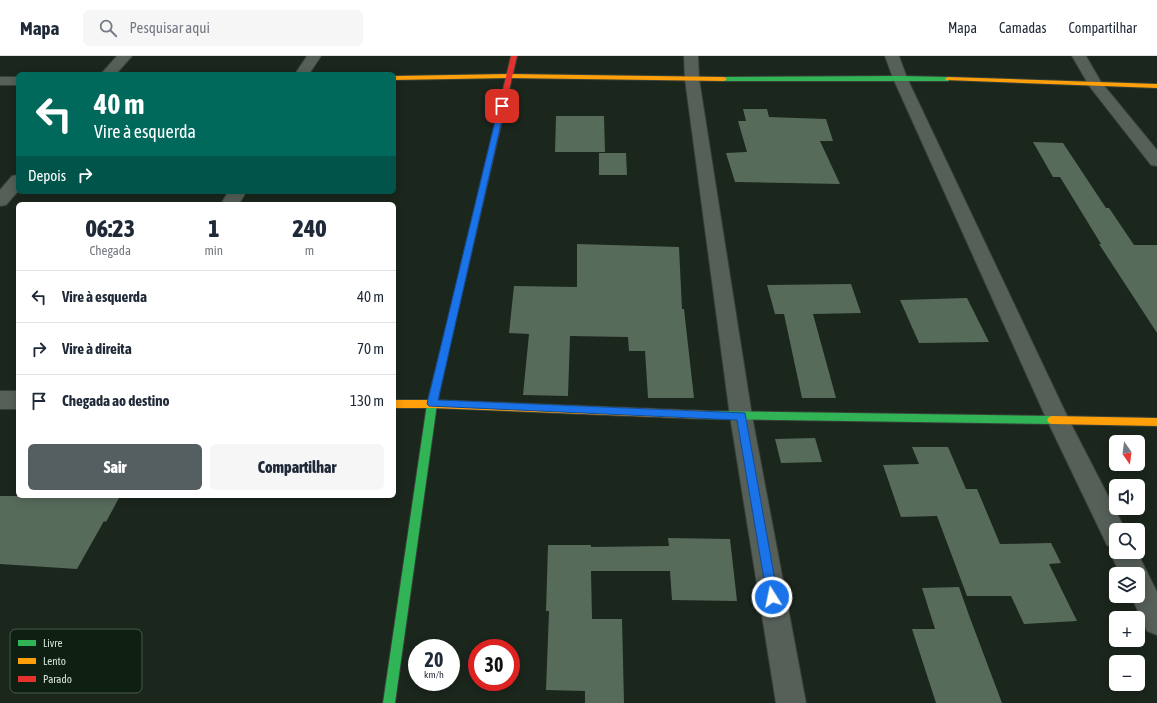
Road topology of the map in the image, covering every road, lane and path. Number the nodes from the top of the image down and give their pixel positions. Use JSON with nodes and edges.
{"nodes":[{"id":1,"x":125,"y":56,"type":"edge"},
{"id":2,"x":314,"y":56,"type":"edge"},
{"id":3,"x":514,"y":56,"type":"edge"},
{"id":4,"x":691,"y":56,"type":"edge"},
{"id":5,"x":892,"y":56,"type":"edge"},
{"id":6,"x":1079,"y":56,"type":"edge"},
{"id":7,"x":110,"y":72,"type":"edge"},
{"id":8,"x":303,"y":72,"type":"edge"},
{"id":9,"x":509,"y":76,"type":"junction"},
{"id":10,"x":396,"y":78,"type":"edge"},
{"id":11,"x":900,"y":78,"type":"junction"},
{"id":12,"x":692,"y":79,"type":"junction"},
{"id":13,"x":0,"y":81,"type":"edge"},
{"id":14,"x":16,"y":81,"type":"edge"},
{"id":15,"x":1095,"y":84,"type":"junction"},
{"id":16,"x":1157,"y":86,"type":"edge"},
{"id":17,"x":1157,"y":161,"type":"edge"},
{"id":18,"x":16,"y":182,"type":"edge"},
{"id":19,"x":0,"y":201,"type":"edge"},
{"id":20,"x":0,"y":400,"type":"edge"},
{"id":21,"x":16,"y":400,"type":"edge"},
{"id":22,"x":396,"y":404,"type":"edge"},
{"id":23,"x":432,"y":404,"type":"junction"},
{"id":24,"x":741,"y":416,"type":"junction"},
{"id":25,"x":1058,"y":420,"type":"junction"},
{"id":26,"x":1157,"y":422,"type":"edge"},
{"id":27,"x":1109,"y":524,"type":"edge"},
{"id":28,"x":1145,"y":596,"type":"edge"},
{"id":29,"x":1157,"y":621,"type":"edge"},
{"id":30,"x":389,"y":703,"type":"edge"},
{"id":31,"x":791,"y":703,"type":"edge"}],
"edges":[{"from":1,"to":7,"type":"street"},
{"from":2,"to":8,"type":"street"},
{"from":3,"to":9,"type":"street"},
{"from":4,"to":12,"type":"street"},
{"from":5,"to":11,"type":"street"},
{"from":6,"to":15,"type":"street"},
{"from":9,"to":10,"type":"street"},
{"from":9,"to":12,"type":"street"},
{"from":9,"to":23,"type":"street"},
{"from":11,"to":12,"type":"street"},
{"from":11,"to":15,"type":"street"},
{"from":11,"to":25,"type":"street"},
{"from":12,"to":24,"type":"street"},
{"from":13,"to":14,"type":"street"},
{"from":15,"to":16,"type":"street"},
{"from":15,"to":17,"type":"street"},
{"from":18,"to":19,"type":"street"},
{"from":20,"to":21,"type":"street"},
{"from":22,"to":23,"type":"street"},
{"from":23,"to":24,"type":"street"},
{"from":23,"to":30,"type":"street"},
{"from":24,"to":25,"type":"street"},
{"from":24,"to":31,"type":"street"},
{"from":25,"to":26,"type":"street"},
{"from":25,"to":27,"type":"street"},
{"from":28,"to":29,"type":"street"}]}
